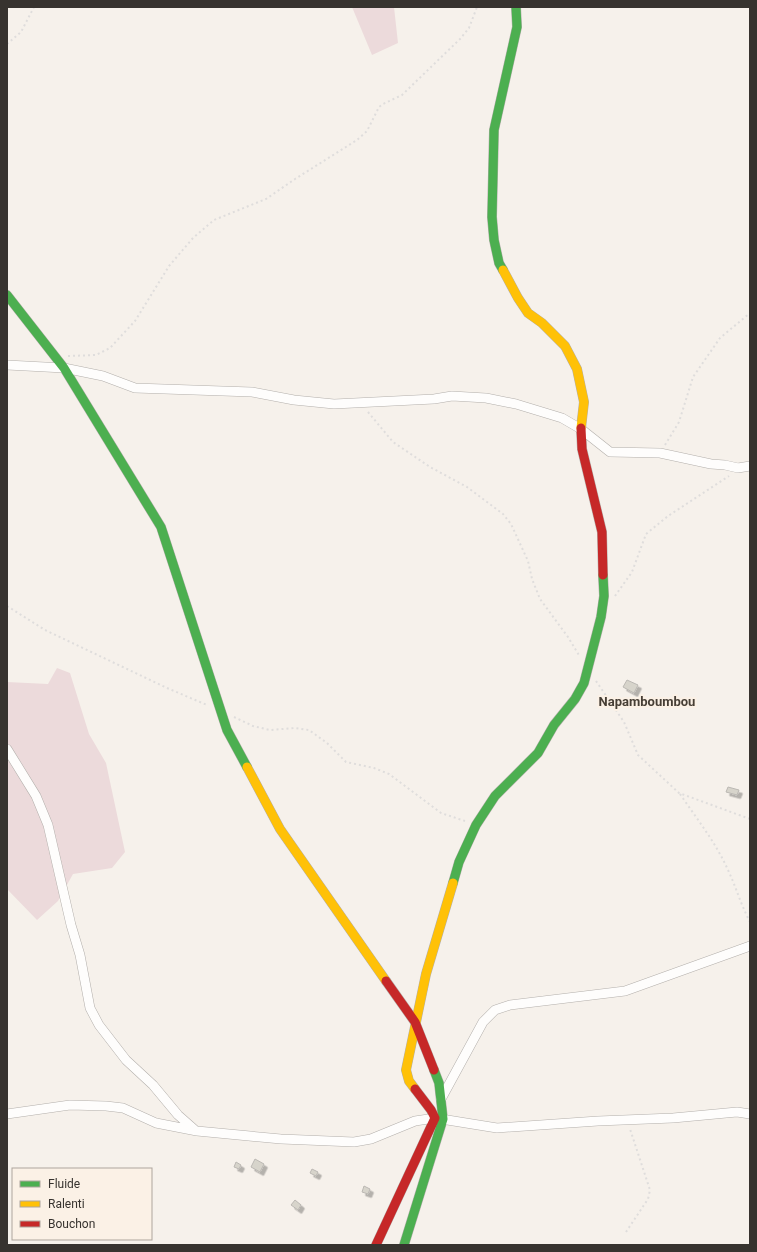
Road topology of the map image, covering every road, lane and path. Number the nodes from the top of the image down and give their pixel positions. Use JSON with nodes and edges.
{"nodes":[{"id":1,"x":34,"y":7,"type":"edge"},
{"id":2,"x":477,"y":7,"type":"edge"},
{"id":3,"x":516,"y":7,"type":"edge"},
{"id":4,"x":7,"y":44,"type":"edge"},
{"id":5,"x":7,"y":295,"type":"edge"},
{"id":6,"x":750,"y":313,"type":"edge"},
{"id":7,"x":55,"y":357,"type":"junction"},
{"id":8,"x":7,"y":365,"type":"edge"},
{"id":9,"x":64,"y":368,"type":"junction"},
{"id":10,"x":361,"y":403,"type":"junction"},
{"id":11,"x":581,"y":430,"type":"junction"},
{"id":12,"x":660,"y":453,"type":"junction"},
{"id":13,"x":750,"y":466,"type":"edge"},
{"id":14,"x":732,"y":474,"type":"dead end"},
{"id":15,"x":612,"y":602,"type":"dead end"},
{"id":16,"x":7,"y":606,"type":"edge"},
{"id":17,"x":588,"y":669,"type":"junction"},
{"id":18,"x":220,"y":710,"type":"junction"},
{"id":19,"x":7,"y":750,"type":"edge"},
{"id":20,"x":679,"y":793,"type":"junction"},
{"id":21,"x":750,"y":819,"type":"edge"},
{"id":22,"x":476,"y":825,"type":"junction"},
{"id":23,"x":750,"y":922,"type":"edge"},
{"id":24,"x":750,"y":946,"type":"edge"},
{"id":25,"x":415,"y":1022,"type":"junction"},
{"id":26,"x":441,"y":1099,"type":"junction"},
{"id":27,"x":7,"y":1114,"type":"edge"},
{"id":28,"x":750,"y":1114,"type":"edge"},
{"id":29,"x":439,"y":1118,"type":"junction"},
{"id":30,"x":627,"y":1120,"type":"junction"},
{"id":31,"x":197,"y":1131,"type":"junction"},
{"id":32,"x":626,"y":1232,"type":"dead end"},
{"id":33,"x":376,"y":1245,"type":"edge"},
{"id":34,"x":404,"y":1245,"type":"edge"}],
"edges":[{"from":1,"to":4,"type":"path"},
{"from":2,"to":7,"type":"path"},
{"from":3,"to":11,"type":"street"},
{"from":5,"to":7,"type":"street"},
{"from":6,"to":12,"type":"path"},
{"from":7,"to":9,"type":"street"},
{"from":8,"to":9,"type":"street"},
{"from":9,"to":10,"type":"street"},
{"from":9,"to":18,"type":"street"},
{"from":10,"to":11,"type":"street"},
{"from":10,"to":17,"type":"path"},
{"from":11,"to":12,"type":"street"},
{"from":11,"to":17,"type":"street"},
{"from":12,"to":13,"type":"street"},
{"from":14,"to":15,"type":"path"},
{"from":16,"to":18,"type":"path"},
{"from":17,"to":20,"type":"path"},
{"from":17,"to":22,"type":"street"},
{"from":18,"to":22,"type":"path"},
{"from":18,"to":25,"type":"street"},
{"from":19,"to":31,"type":"street"},
{"from":20,"to":21,"type":"path"},
{"from":20,"to":23,"type":"path"},
{"from":22,"to":25,"type":"street"},
{"from":24,"to":26,"type":"street"},
{"from":25,"to":26,"type":"street"},
{"from":25,"to":29,"type":"street"},
{"from":26,"to":29,"type":"street"},
{"from":27,"to":31,"type":"street"},
{"from":28,"to":30,"type":"street"},
{"from":29,"to":30,"type":"street"},
{"from":29,"to":31,"type":"street"},
{"from":29,"to":33,"type":"street"},
{"from":29,"to":34,"type":"street"},
{"from":30,"to":32,"type":"path"}]}
